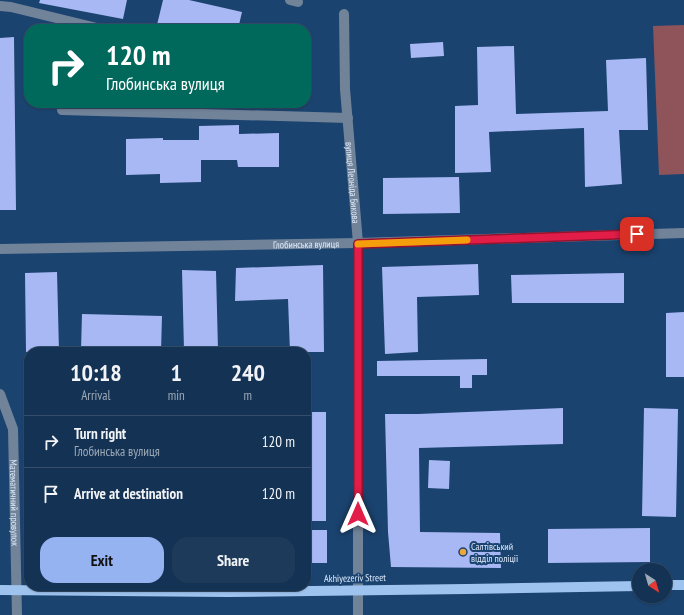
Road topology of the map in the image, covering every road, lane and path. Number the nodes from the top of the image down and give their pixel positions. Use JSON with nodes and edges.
{"nodes":[{"id":1,"x":0,"y":6,"type":"edge"},
{"id":2,"x":344,"y":14,"type":"dead end"},
{"id":3,"x":80,"y":24,"type":"edge"},
{"id":4,"x":62,"y":110,"type":"dead end"},
{"id":5,"x":348,"y":118,"type":"junction"},
{"id":6,"x":684,"y":233,"type":"edge"},
{"id":7,"x":358,"y":244,"type":"junction"},
{"id":8,"x":0,"y":249,"type":"edge"},
{"id":9,"x":0,"y":394,"type":"edge"},
{"id":10,"x":672,"y":585,"type":"edge"},
{"id":11,"x":684,"y":585,"type":"edge"},
{"id":12,"x":632,"y":586,"type":"edge"},
{"id":13,"x":0,"y":590,"type":"edge"},
{"id":14,"x":17,"y":590,"type":"junction"},
{"id":15,"x":24,"y":590,"type":"edge"},
{"id":16,"x":358,"y":590,"type":"junction"},
{"id":17,"x":122,"y":591,"type":"edge"},
{"id":18,"x":293,"y":591,"type":"edge"},
{"id":19,"x":311,"y":591,"type":"edge"},
{"id":20,"x":16,"y":615,"type":"edge"},
{"id":21,"x":358,"y":615,"type":"edge"}],
"edges":[{"from":1,"to":3,"type":"street"},
{"from":2,"to":5,"type":"street","name":"вулиця Леоніда Бикова"},
{"from":4,"to":5,"type":"street"},
{"from":5,"to":7,"type":"street","name":"вулиця Леоніда Бикова"},
{"from":6,"to":7,"type":"street","name":"Глобинська вулиця"},
{"from":7,"to":8,"type":"street","name":"Глобинська вулиця"},
{"from":7,"to":16,"type":"street","name":"вулиця Леоніда Бикова"},
{"from":9,"to":14,"type":"street","name":"Математичний провулок"},
{"from":10,"to":11,"type":"main road"},
{"from":12,"to":16,"type":"main road","name":"Akhiyezeriv Street"},
{"from":13,"to":14,"type":"main road","name":"Akhiyezeriv Street"},
{"from":14,"to":15,"type":"main road","name":"Akhiyezeriv Street"},
{"from":14,"to":20,"type":"street","name":"Математичний провулок"},
{"from":16,"to":19,"type":"main road","name":"Akhiyezeriv Street"},
{"from":16,"to":21,"type":"street","name":"вулиця Леоніда Бикова"},
{"from":17,"to":18,"type":"main road","name":"Akhiyezeriv Street"}]}
